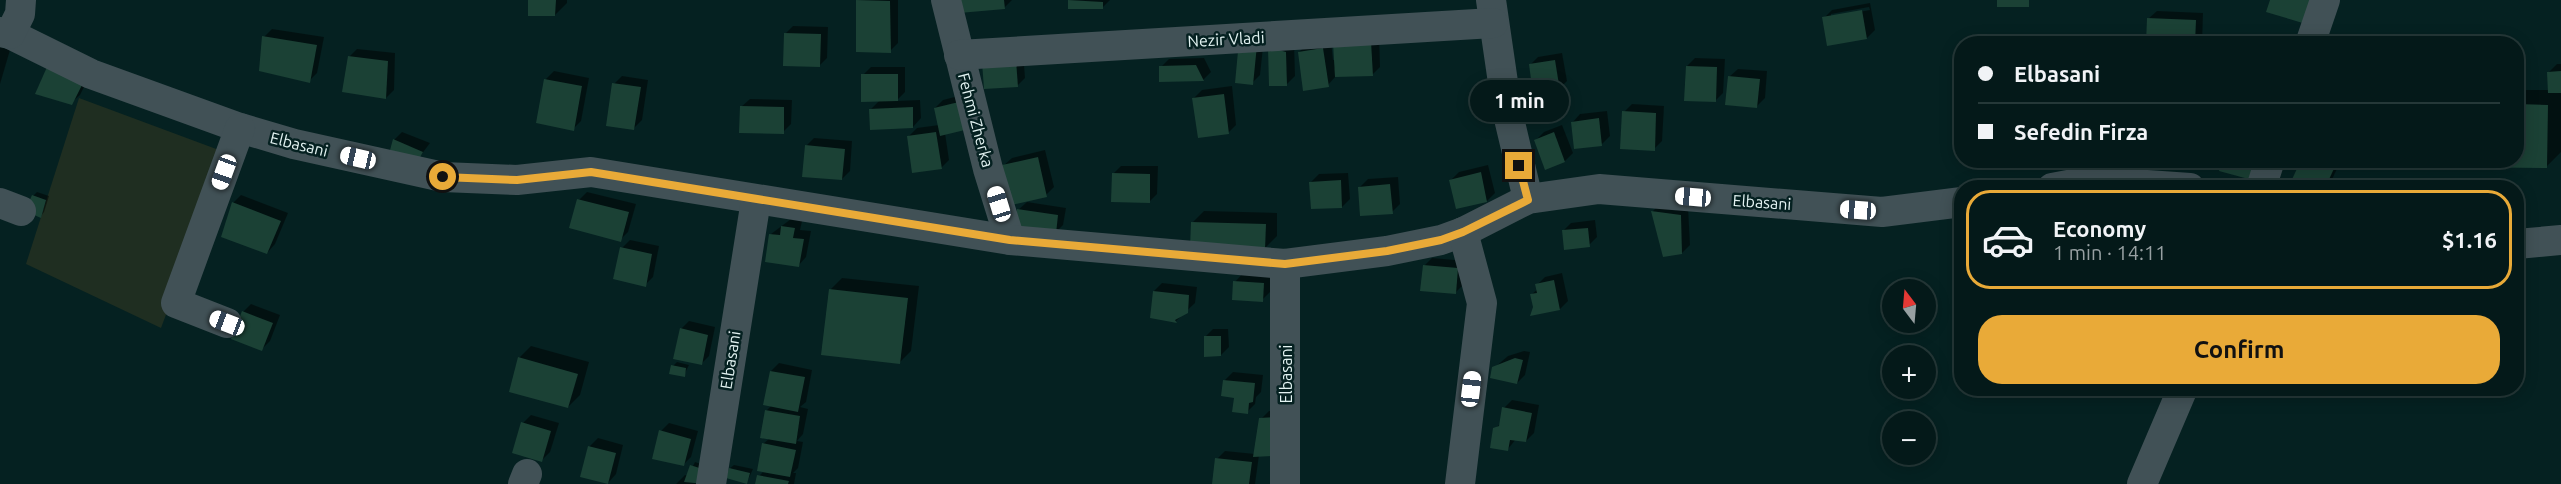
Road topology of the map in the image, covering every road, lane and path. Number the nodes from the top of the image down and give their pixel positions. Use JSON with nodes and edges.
{"nodes":[{"id":1,"x":21,"y":0,"type":"edge"},
{"id":2,"x":946,"y":0,"type":"edge"},
{"id":3,"x":2325,"y":0,"type":"edge"},
{"id":4,"x":1492,"y":12,"type":"edge"},
{"id":5,"x":5,"y":33,"type":"edge"},
{"id":6,"x":2313,"y":36,"type":"edge"},
{"id":7,"x":959,"y":55,"type":"junction"},
{"id":8,"x":240,"y":128,"type":"junction"},
{"id":9,"x":756,"y":200,"type":"junction"},
{"id":10,"x":1528,"y":200,"type":"junction"},
{"id":11,"x":1954,"y":203,"type":"edge"},
{"id":12,"x":1463,"y":232,"type":"junction"},
{"id":13,"x":1010,"y":240,"type":"junction"},
{"id":14,"x":2561,"y":240,"type":"edge"},
{"id":15,"x":2524,"y":243,"type":"edge"},
{"id":16,"x":1285,"y":264,"type":"junction"},
{"id":17,"x":227,"y":323,"type":"dead end"},
{"id":18,"x":2180,"y":396,"type":"edge"},
{"id":19,"x":711,"y":484,"type":"edge"},
{"id":20,"x":1286,"y":484,"type":"edge"},
{"id":21,"x":1460,"y":484,"type":"edge"},
{"id":22,"x":2142,"y":484,"type":"edge"}],
"edges":[{"from":1,"to":5,"type":"street"},
{"from":2,"to":7,"type":"street","name":"Fehmi Zherka"},
{"from":3,"to":6,"type":"street"},
{"from":4,"to":7,"type":"street","name":"Nezir Vladi"},
{"from":4,"to":10,"type":"street"},
{"from":5,"to":8,"type":"street","name":"Elbasani"},
{"from":7,"to":13,"type":"street","name":"Fehmi Zherka"},
{"from":8,"to":9,"type":"street","name":"Elbasani"},
{"from":8,"to":17,"type":"street"},
{"from":9,"to":13,"type":"street","name":"Elbasani"},
{"from":9,"to":19,"type":"street","name":"Elbasani"},
{"from":10,"to":11,"type":"street","name":"Elbasani"},
{"from":10,"to":12,"type":"street","name":"Elbasani"},
{"from":12,"to":16,"type":"street","name":"Elbasani"},
{"from":12,"to":21,"type":"street"},
{"from":13,"to":16,"type":"street","name":"Elbasani"},
{"from":14,"to":15,"type":"street"},
{"from":16,"to":20,"type":"street","name":"Elbasani"},
{"from":18,"to":22,"type":"street"}]}
